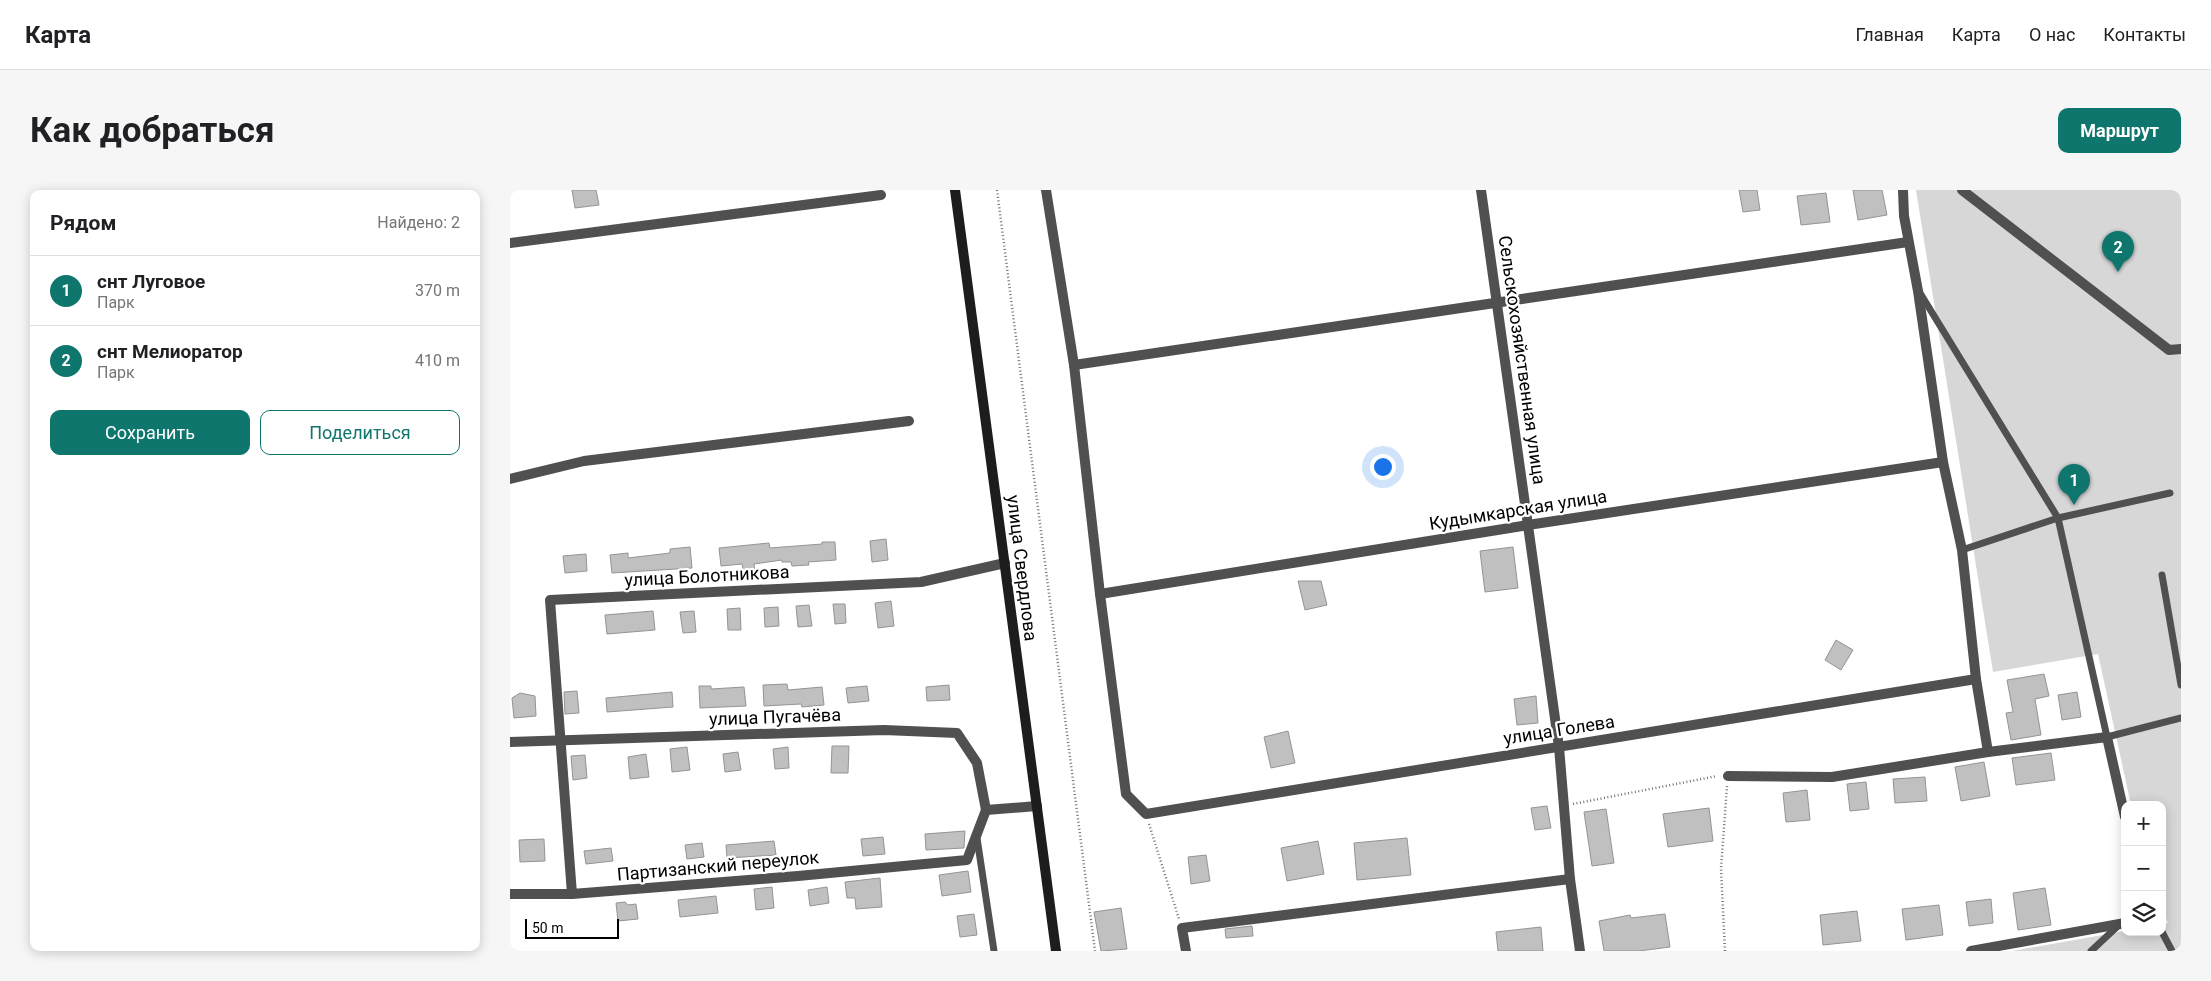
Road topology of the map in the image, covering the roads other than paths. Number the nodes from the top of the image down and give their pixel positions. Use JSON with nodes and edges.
{"nodes":[{"id":1,"x":955,"y":190,"type":"edge"},
{"id":2,"x":1046,"y":190,"type":"edge"},
{"id":3,"x":1481,"y":190,"type":"edge"},
{"id":4,"x":1903,"y":190,"type":"edge"},
{"id":5,"x":1962,"y":190,"type":"edge"},
{"id":6,"x":881,"y":196,"type":"dead end"},
{"id":7,"x":1908,"y":242,"type":"junction"},
{"id":8,"x":510,"y":243,"type":"edge"},
{"id":9,"x":1918,"y":291,"type":"junction"},
{"id":10,"x":1498,"y":301,"type":"junction"},
{"id":11,"x":2181,"y":349,"type":"edge"},
{"id":12,"x":1074,"y":365,"type":"junction"},
{"id":13,"x":910,"y":421,"type":"dead end"},
{"id":14,"x":1942,"y":462,"type":"junction"},
{"id":15,"x":510,"y":479,"type":"edge"},
{"id":16,"x":2170,"y":493,"type":"dead end"},
{"id":17,"x":2058,"y":518,"type":"junction"},
{"id":18,"x":1528,"y":525,"type":"junction"},
{"id":19,"x":1962,"y":550,"type":"junction"},
{"id":20,"x":1005,"y":564,"type":"junction"},
{"id":21,"x":2162,"y":575,"type":"dead end"},
{"id":22,"x":1100,"y":594,"type":"junction"},
{"id":23,"x":1976,"y":679,"type":"junction"},
{"id":24,"x":2181,"y":685,"type":"edge"},
{"id":25,"x":2181,"y":718,"type":"edge"},
{"id":26,"x":2107,"y":736,"type":"junction"},
{"id":27,"x":561,"y":740,"type":"junction"},
{"id":28,"x":510,"y":742,"type":"edge"},
{"id":29,"x":1559,"y":746,"type":"junction"},
{"id":30,"x":1988,"y":752,"type":"junction"},
{"id":31,"x":1728,"y":776,"type":"road end"},
{"id":32,"x":2121,"y":801,"type":"edge"},
{"id":33,"x":1037,"y":806,"type":"junction"},
{"id":34,"x":986,"y":810,"type":"junction"},
{"id":35,"x":976,"y":835,"type":"junction"},
{"id":36,"x":1570,"y":879,"type":"junction"},
{"id":37,"x":510,"y":894,"type":"edge"},
{"id":38,"x":572,"y":894,"type":"junction"},
{"id":39,"x":2121,"y":923,"type":"edge"},
{"id":40,"x":2121,"y":925,"type":"edge"},
{"id":41,"x":2164,"y":936,"type":"edge"},
{"id":42,"x":994,"y":951,"type":"edge"},
{"id":43,"x":1056,"y":951,"type":"edge"},
{"id":44,"x":1186,"y":951,"type":"edge"},
{"id":45,"x":1580,"y":951,"type":"edge"},
{"id":46,"x":1971,"y":951,"type":"edge"},
{"id":47,"x":2091,"y":951,"type":"edge"},
{"id":48,"x":2172,"y":951,"type":"edge"}],
"edges":[{"from":1,"to":20,"type":"main road","name":"улица Свердлова"},
{"from":2,"to":12,"type":"street"},
{"from":3,"to":10,"type":"street","name":"Сельскохозяйственная улица"},
{"from":4,"to":7,"type":"street"},
{"from":5,"to":11,"type":"street"},
{"from":6,"to":8,"type":"street"},
{"from":7,"to":9,"type":"street"},
{"from":7,"to":10,"type":"street"},
{"from":9,"to":14,"type":"street"},
{"from":9,"to":17,"type":"lane"},
{"from":10,"to":12,"type":"street"},
{"from":10,"to":18,"type":"street","name":"Сельскохозяйственная улица"},
{"from":12,"to":22,"type":"street"},
{"from":13,"to":15,"type":"street"},
{"from":14,"to":18,"type":"street","name":"Кудымкарская улица"},
{"from":14,"to":19,"type":"street"},
{"from":16,"to":17,"type":"lane"},
{"from":17,"to":19,"type":"lane"},
{"from":17,"to":26,"type":"lane"},
{"from":18,"to":22,"type":"street","name":"Кудымкарская улица"},
{"from":18,"to":29,"type":"street","name":"Сельскохозяйственная улица"},
{"from":19,"to":23,"type":"street"},
{"from":20,"to":27,"type":"street","name":"улица Болотникова"},
{"from":20,"to":33,"type":"main road","name":"улица Свердлова"},
{"from":21,"to":24,"type":"lane"},
{"from":22,"to":29,"type":"street","name":"улица Голева"},
{"from":23,"to":29,"type":"street","name":"улица Голева"},
{"from":23,"to":30,"type":"street"},
{"from":25,"to":26,"type":"lane"},
{"from":26,"to":30,"type":"street"},
{"from":26,"to":32,"type":"street"},
{"from":27,"to":28,"type":"street","name":"улица Пугачёва"},
{"from":27,"to":34,"type":"street","name":"улица Пугачёва"},
{"from":27,"to":38,"type":"street"},
{"from":29,"to":36,"type":"street","name":"Сельскохозяйственная улица"},
{"from":30,"to":31,"type":"street"},
{"from":33,"to":34,"type":"street"},
{"from":33,"to":43,"type":"main road","name":"улица Свердлова"},
{"from":34,"to":35,"type":"street","name":"Партизанский переулок"},
{"from":35,"to":38,"type":"street","name":"Партизанский переулок"},
{"from":35,"to":42,"type":"lane"},
{"from":36,"to":44,"type":"street"},
{"from":36,"to":45,"type":"street","name":"Сельскохозяйственная улица"},
{"from":37,"to":38,"type":"street"},
{"from":39,"to":46,"type":"street"},
{"from":40,"to":47,"type":"lane"},
{"from":41,"to":48,"type":"lane"}]}
